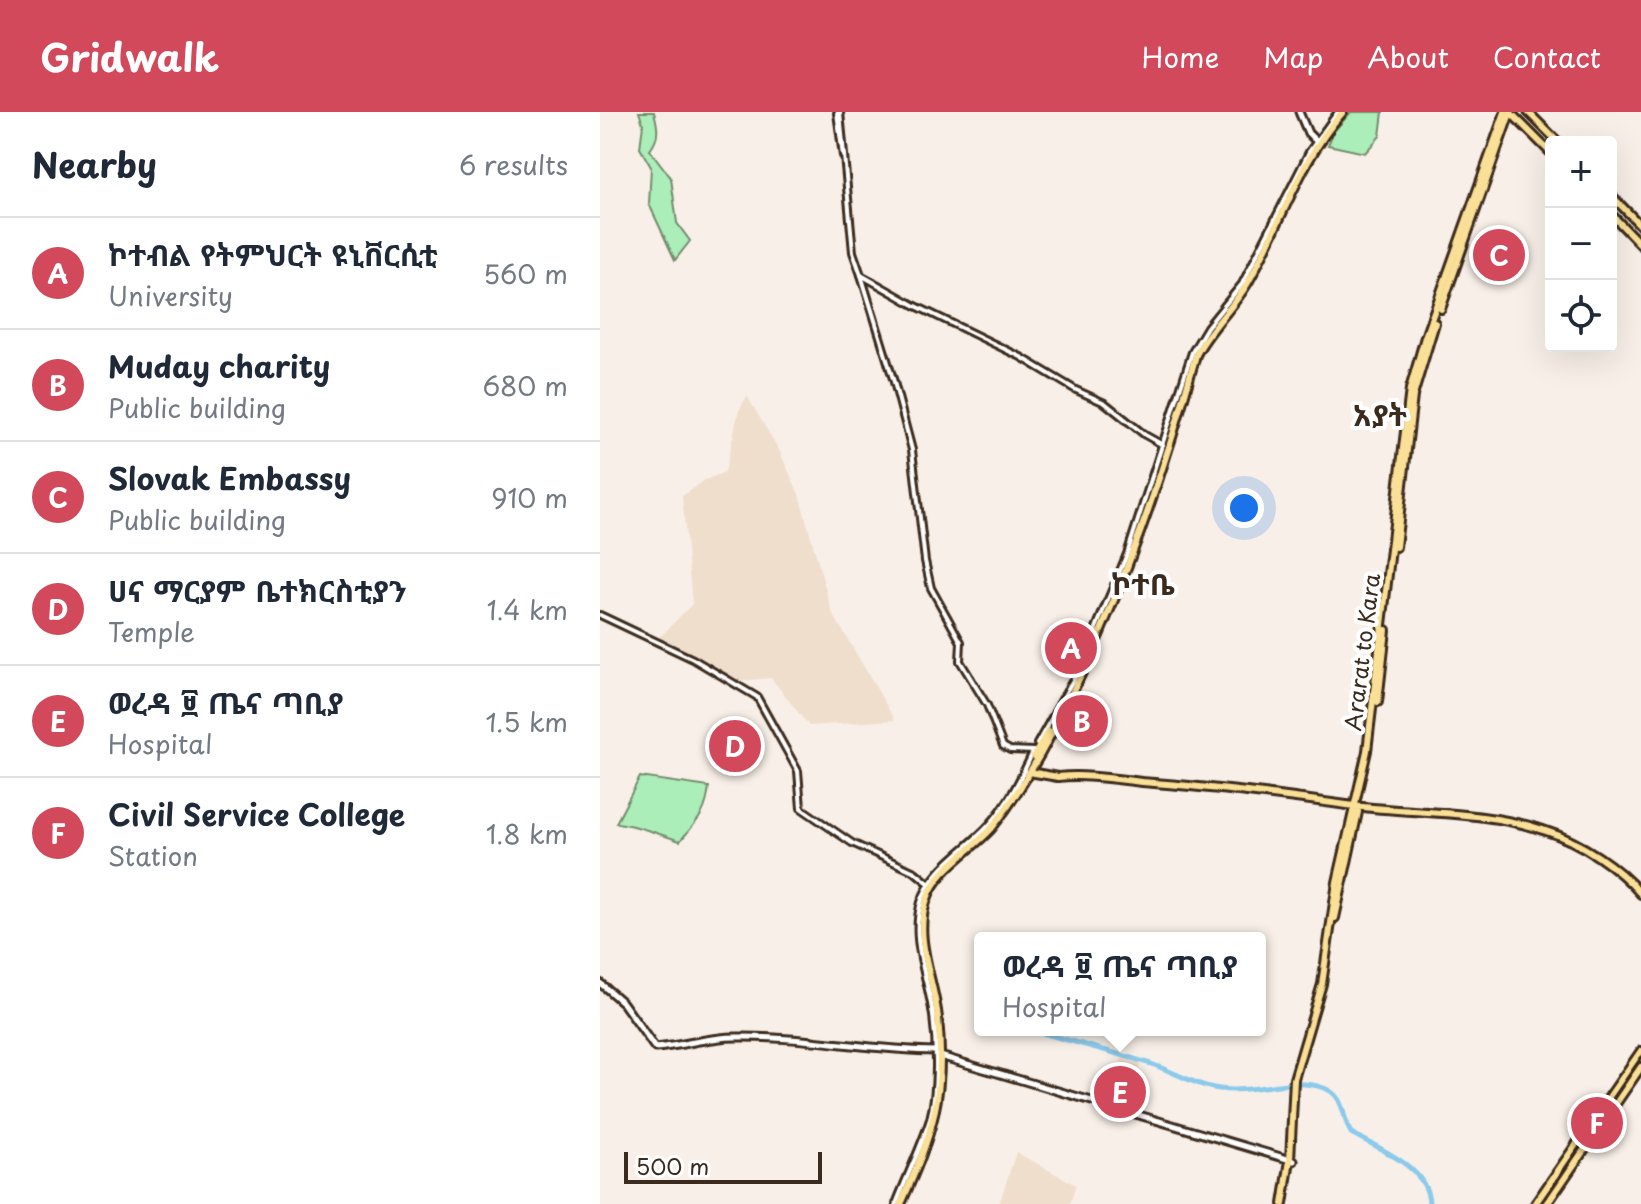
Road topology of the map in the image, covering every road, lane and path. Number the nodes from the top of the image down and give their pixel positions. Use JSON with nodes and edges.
{"nodes":[{"id":1,"x":839,"y":112,"type":"edge"},
{"id":2,"x":1300,"y":112,"type":"edge"},
{"id":3,"x":1340,"y":112,"type":"edge"},
{"id":4,"x":1508,"y":112,"type":"edge"},
{"id":5,"x":1528,"y":112,"type":"edge"},
{"id":6,"x":1517,"y":119,"type":"junction"},
{"id":7,"x":1507,"y":121,"type":"junction"},
{"id":8,"x":1552,"y":136,"type":"edge"},
{"id":9,"x":1318,"y":140,"type":"junction"},
{"id":10,"x":1545,"y":147,"type":"edge"},
{"id":11,"x":1617,"y":201,"type":"edge"},
{"id":12,"x":1472,"y":216,"type":"junction"},
{"id":13,"x":1617,"y":220,"type":"edge"},
{"id":14,"x":1641,"y":226,"type":"edge"},
{"id":15,"x":1641,"y":245,"type":"edge"},
{"id":16,"x":861,"y":275,"type":"junction"},
{"id":17,"x":1163,"y":444,"type":"junction"},
{"id":18,"x":1145,"y":507,"type":"junction"},
{"id":19,"x":600,"y":615,"type":"edge"},
{"id":20,"x":1078,"y":671,"type":"junction"},
{"id":21,"x":1032,"y":754,"type":"junction"},
{"id":22,"x":1030,"y":770,"type":"junction"},
{"id":23,"x":1358,"y":806,"type":"junction"},
{"id":24,"x":931,"y":885,"type":"junction"},
{"id":25,"x":1641,"y":897,"type":"edge"},
{"id":26,"x":600,"y":983,"type":"edge"},
{"id":27,"x":1641,"y":1051,"type":"edge"},
{"id":28,"x":942,"y":1058,"type":"junction"},
{"id":29,"x":1641,"y":1067,"type":"edge"},
{"id":30,"x":1292,"y":1162,"type":"junction"},
{"id":31,"x":899,"y":1204,"type":"edge"},
{"id":32,"x":1285,"y":1204,"type":"edge"},
{"id":33,"x":1535,"y":1204,"type":"edge"},
{"id":34,"x":1547,"y":1204,"type":"edge"}],
"edges":[{"from":1,"to":16,"type":"street"},
{"from":2,"to":9,"type":"main road"},
{"from":3,"to":9,"type":"main road"},
{"from":4,"to":6,"type":"main road"},
{"from":4,"to":7,"type":"main road","name":"Ararat to Kara"},
{"from":4,"to":12,"type":"main road","name":"Ararat to Kara"},
{"from":5,"to":8,"type":"main road"},
{"from":6,"to":7,"type":"main road"},
{"from":6,"to":10,"type":"main road"},
{"from":7,"to":12,"type":"main road","name":"Ararat to Kara"},
{"from":9,"to":17,"type":"street"},
{"from":9,"to":18,"type":"main road"},
{"from":11,"to":14,"type":"main road"},
{"from":12,"to":23,"type":"main road","name":"Ararat to Kara"},
{"from":13,"to":15,"type":"main road"},
{"from":16,"to":17,"type":"street"},
{"from":16,"to":21,"type":"street"},
{"from":17,"to":18,"type":"street"},
{"from":18,"to":20,"type":"street"},
{"from":18,"to":22,"type":"main road"},
{"from":19,"to":24,"type":"street"},
{"from":20,"to":21,"type":"street"},
{"from":20,"to":22,"type":"main road"},
{"from":21,"to":24,"type":"street"},
{"from":22,"to":23,"type":"main road"},
{"from":22,"to":24,"type":"main road"},
{"from":23,"to":25,"type":"main road"},
{"from":23,"to":30,"type":"main road","name":"Ararat to Kara"},
{"from":24,"to":28,"type":"main road"},
{"from":26,"to":28,"type":"main road"},
{"from":27,"to":33,"type":"main road"},
{"from":28,"to":30,"type":"main road"},
{"from":28,"to":31,"type":"main road"},
{"from":29,"to":34,"type":"main road"},
{"from":30,"to":32,"type":"main road","name":"Ararat to Kara"}]}
